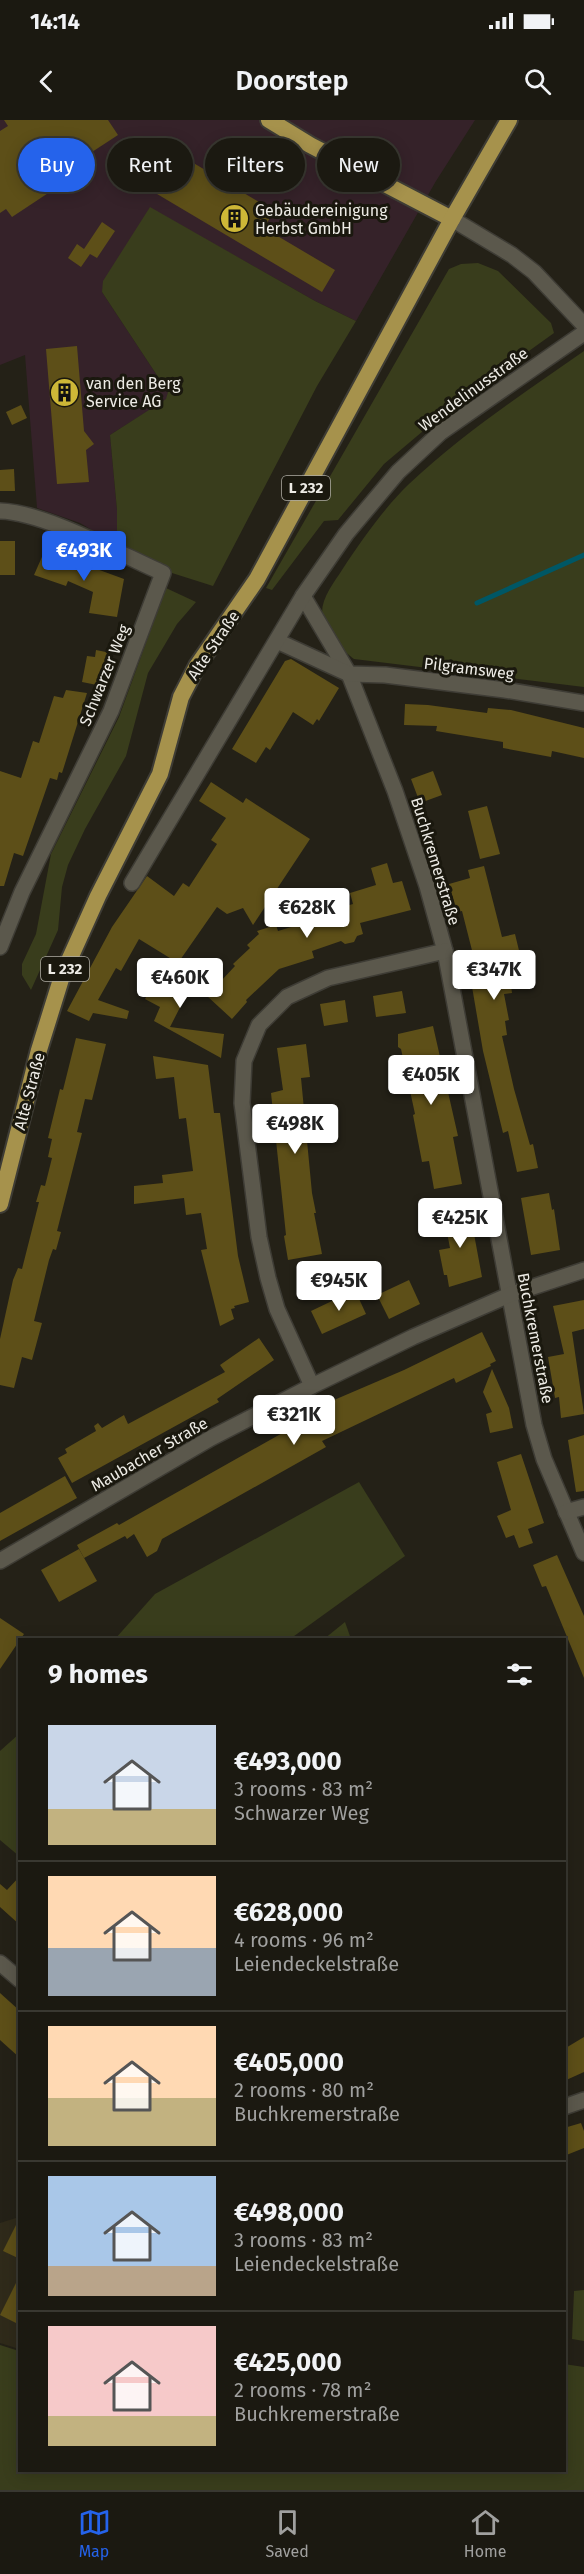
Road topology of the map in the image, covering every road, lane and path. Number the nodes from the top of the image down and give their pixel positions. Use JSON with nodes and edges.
{"nodes":[{"id":1,"x":269,"y":120,"type":"edge"},
{"id":2,"x":509,"y":120,"type":"edge"},
{"id":3,"x":452,"y":219,"type":"junction"},
{"id":4,"x":584,"y":325,"type":"edge"},
{"id":5,"x":584,"y":333,"type":"edge"},
{"id":6,"x":0,"y":511,"type":"edge"},
{"id":7,"x":303,"y":596,"type":"junction"},
{"id":8,"x":277,"y":640,"type":"junction"},
{"id":9,"x":349,"y":674,"type":"junction"},
{"id":10,"x":584,"y":703,"type":"edge"},
{"id":11,"x":132,"y":883,"type":"dead end"},
{"id":12,"x":0,"y":947,"type":"edge"},
{"id":13,"x":445,"y":951,"type":"junction"},
{"id":14,"x":0,"y":1204,"type":"edge"},
{"id":15,"x":584,"y":1270,"type":"edge"},
{"id":16,"x":509,"y":1295,"type":"junction"},
{"id":17,"x":312,"y":1386,"type":"junction"},
{"id":18,"x":584,"y":1507,"type":"edge"},
{"id":19,"x":566,"y":1512,"type":"junction"},
{"id":20,"x":584,"y":1553,"type":"edge"},
{"id":21,"x":0,"y":1561,"type":"edge"},
{"id":22,"x":0,"y":1963,"type":"edge"},
{"id":23,"x":18,"y":1978,"type":"edge"},
{"id":24,"x":584,"y":2100,"type":"edge"},
{"id":25,"x":566,"y":2107,"type":"edge"}],
"edges":[{"from":1,"to":3,"type":"main road"},
{"from":2,"to":3,"type":"main road","name":"Alte Straße","number":"L 232"},
{"from":3,"to":4,"type":"street"},
{"from":3,"to":14,"type":"main road","name":"Alte Straße","number":"L 232"},
{"from":5,"to":7,"type":"street","name":"Wendelinusstraße"},
{"from":6,"to":12,"type":"street","name":"Schwarzer Weg"},
{"from":7,"to":8,"type":"street"},
{"from":7,"to":9,"type":"street"},
{"from":8,"to":9,"type":"street","name":"Pilgramsweg"},
{"from":8,"to":11,"type":"street"},
{"from":9,"to":10,"type":"street","name":"Pilgramsweg"},
{"from":9,"to":13,"type":"street","name":"Buchkremerstraße"},
{"from":13,"to":16,"type":"street","name":"Buchkremerstraße"},
{"from":13,"to":17,"type":"street"},
{"from":15,"to":16,"type":"street","name":"Maubacher Straße"},
{"from":16,"to":17,"type":"street","name":"Maubacher Straße"},
{"from":16,"to":19,"type":"street","name":"Buchkremerstraße"},
{"from":17,"to":21,"type":"street","name":"Maubacher Straße"},
{"from":18,"to":19,"type":"street"},
{"from":19,"to":20,"type":"street","name":"Buchkremerstraße"},
{"from":22,"to":23,"type":"street"},
{"from":24,"to":25,"type":"street"}]}
